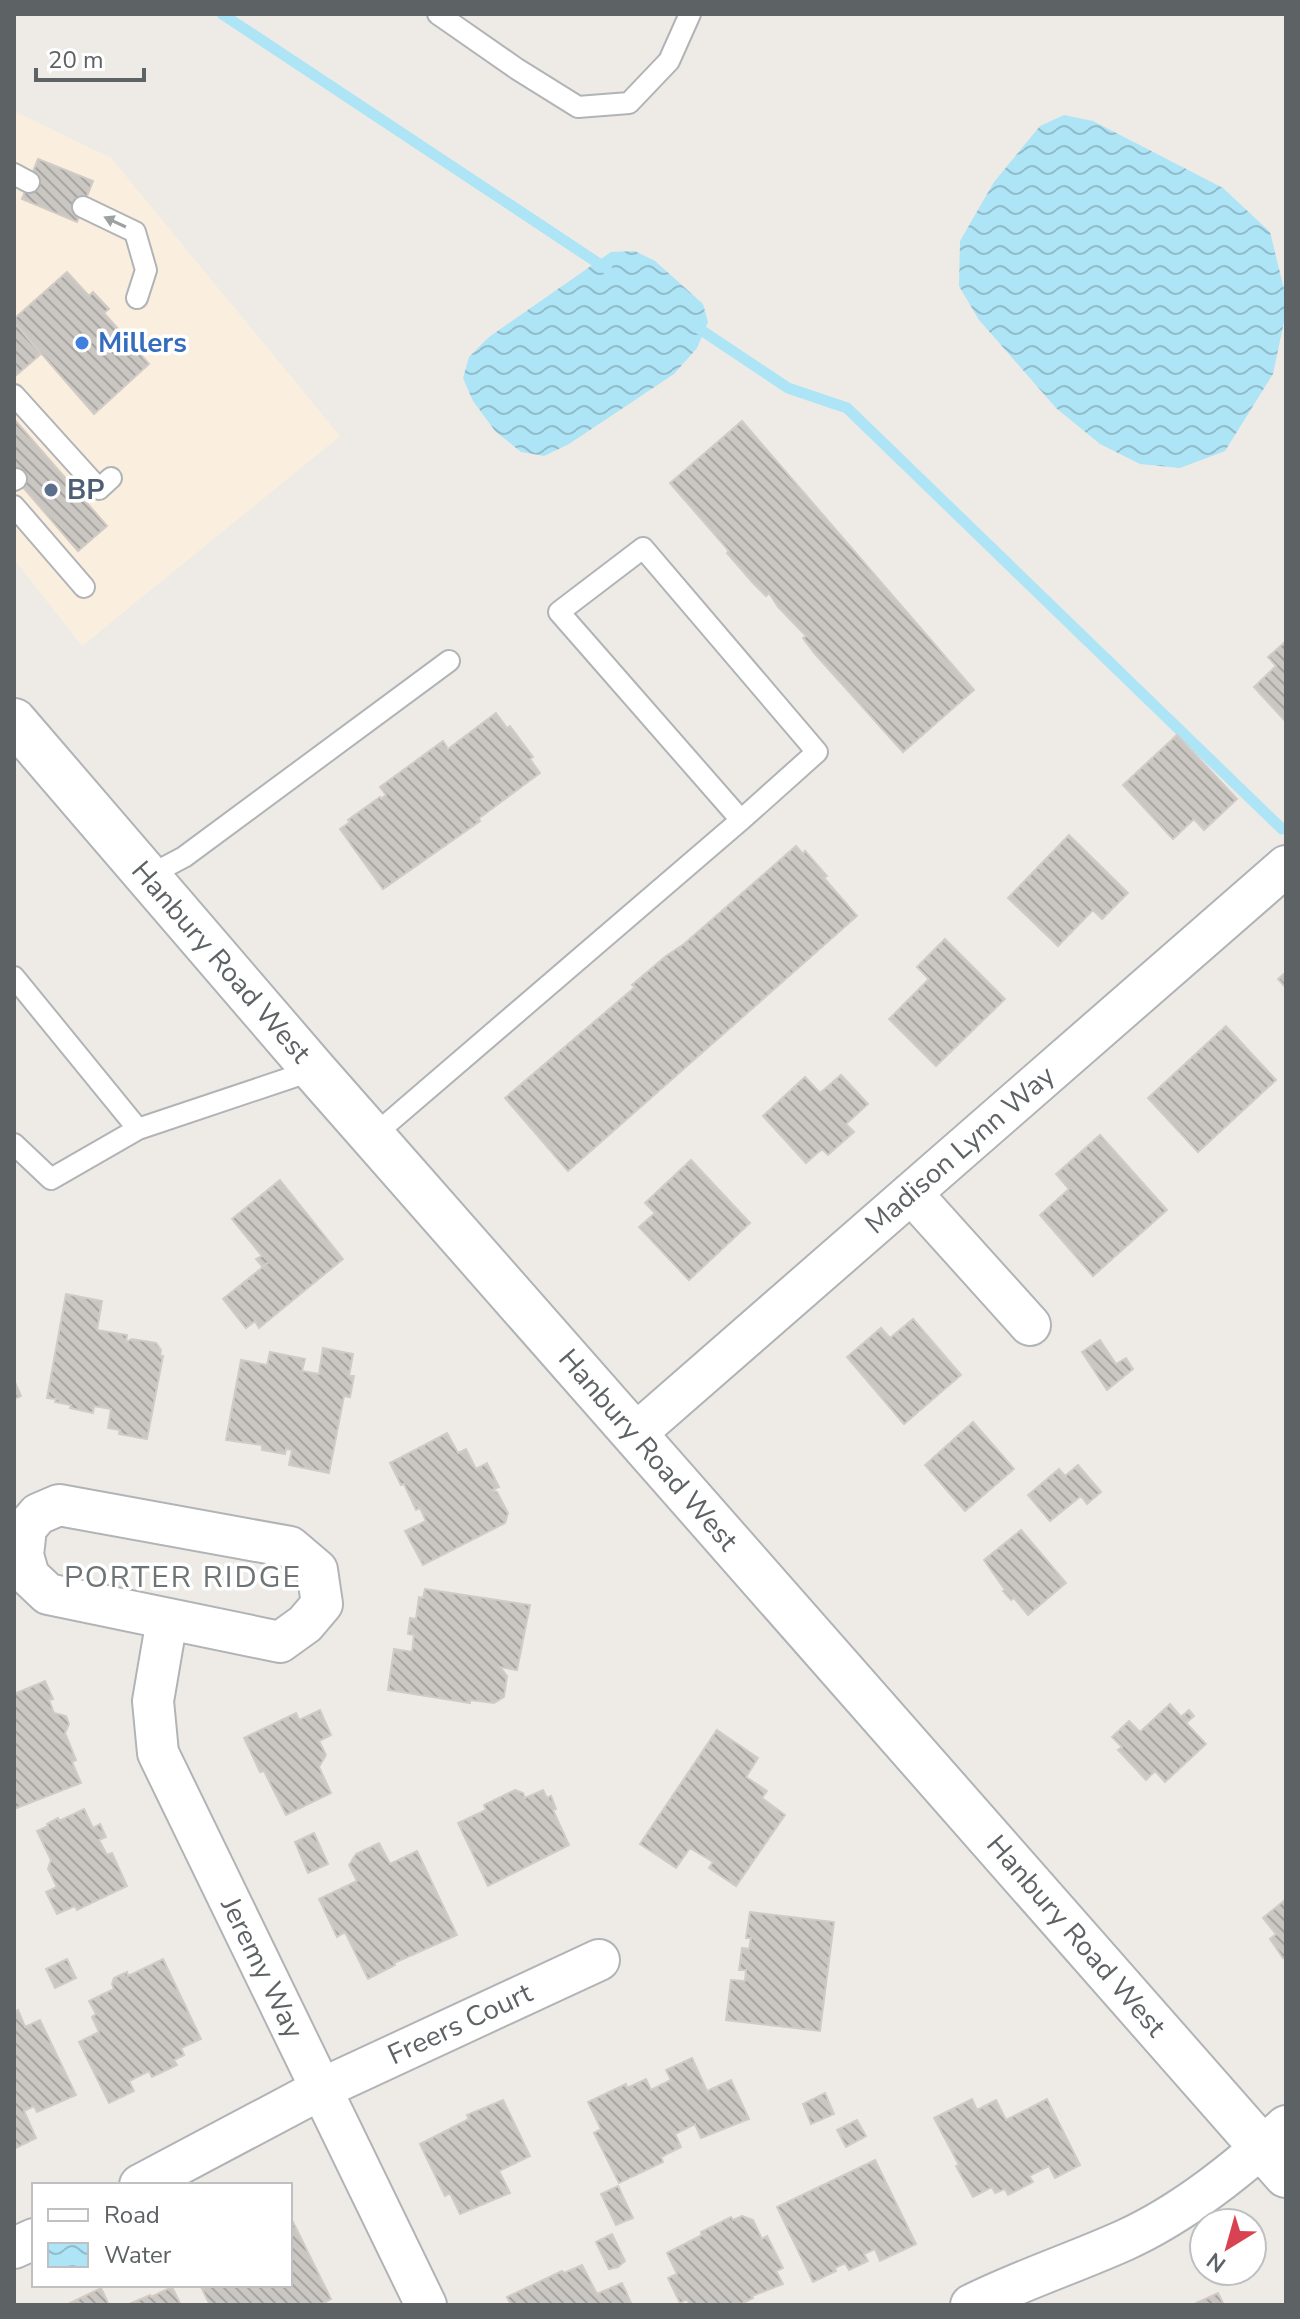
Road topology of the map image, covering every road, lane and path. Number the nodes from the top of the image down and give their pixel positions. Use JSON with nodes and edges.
{"nodes":[{"id":1,"x":438,"y":14,"type":"edge"},
{"id":2,"x":690,"y":14,"type":"edge"},
{"id":3,"x":83,"y":207,"type":"dead end"},
{"id":4,"x":137,"y":298,"type":"dead end"},
{"id":5,"x":16,"y":401,"type":"edge"},
{"id":6,"x":98,"y":489,"type":"dead end"},
{"id":7,"x":14,"y":506,"type":"edge"},
{"id":8,"x":84,"y":587,"type":"dead end"},
{"id":9,"x":449,"y":661,"type":"dead end"},
{"id":10,"x":14,"y":721,"type":"edge"},
{"id":11,"x":741,"y":820,"type":"junction"},
{"id":12,"x":1286,"y":866,"type":"edge"},
{"id":13,"x":148,"y":876,"type":"junction"},
{"id":14,"x":14,"y":977,"type":"edge"},
{"id":15,"x":314,"y":1070,"type":"junction"},
{"id":16,"x":138,"y":1129,"type":"junction"},
{"id":17,"x":373,"y":1136,"type":"junction"},
{"id":18,"x":14,"y":1144,"type":"edge"},
{"id":19,"x":911,"y":1193,"type":"junction"},
{"id":20,"x":1030,"y":1325,"type":"dead end"},
{"id":21,"x":634,"y":1435,"type":"junction"},
{"id":22,"x":167,"y":1619,"type":"junction"},
{"id":23,"x":599,"y":1960,"type":"dead end"},
{"id":24,"x":321,"y":2089,"type":"junction"},
{"id":25,"x":1278,"y":2149,"type":"edge"},
{"id":26,"x":144,"y":2183,"type":"edge"},
{"id":27,"x":426,"y":2305,"type":"edge"},
{"id":28,"x":971,"y":2305,"type":"edge"}],
"edges":[{"from":1,"to":2,"type":"lane"},
{"from":4,"to":3,"type":"lane","one_way":true},
{"from":5,"to":6,"type":"lane"},
{"from":7,"to":8,"type":"lane"},
{"from":9,"to":13,"type":"lane"},
{"from":10,"to":13,"type":"main road","name":"Hanbury Road West"},
{"from":11,"to":11,"type":"lane"},
{"from":11,"to":17,"type":"lane"},
{"from":12,"to":19,"type":"street","name":"Madison Lynn Way"},
{"from":13,"to":15,"type":"main road","name":"Hanbury Road West"},
{"from":14,"to":16,"type":"lane"},
{"from":15,"to":16,"type":"lane"},
{"from":15,"to":17,"type":"main road","name":"Hanbury Road West"},
{"from":16,"to":18,"type":"lane"},
{"from":17,"to":21,"type":"main road","name":"Hanbury Road West"},
{"from":19,"to":20,"type":"street"},
{"from":19,"to":21,"type":"street","name":"Madison Lynn Way"},
{"from":21,"to":25,"type":"main road","name":"Hanbury Road West"},
{"from":22,"to":22,"type":"street"},
{"from":22,"to":24,"type":"street","name":"Jeremy Way"},
{"from":23,"to":24,"type":"street","name":"Freers Court"},
{"from":24,"to":26,"type":"street","name":"Freers Court"},
{"from":24,"to":27,"type":"street","name":"Jeremy Way"},
{"from":25,"to":28,"type":"street"}]}
